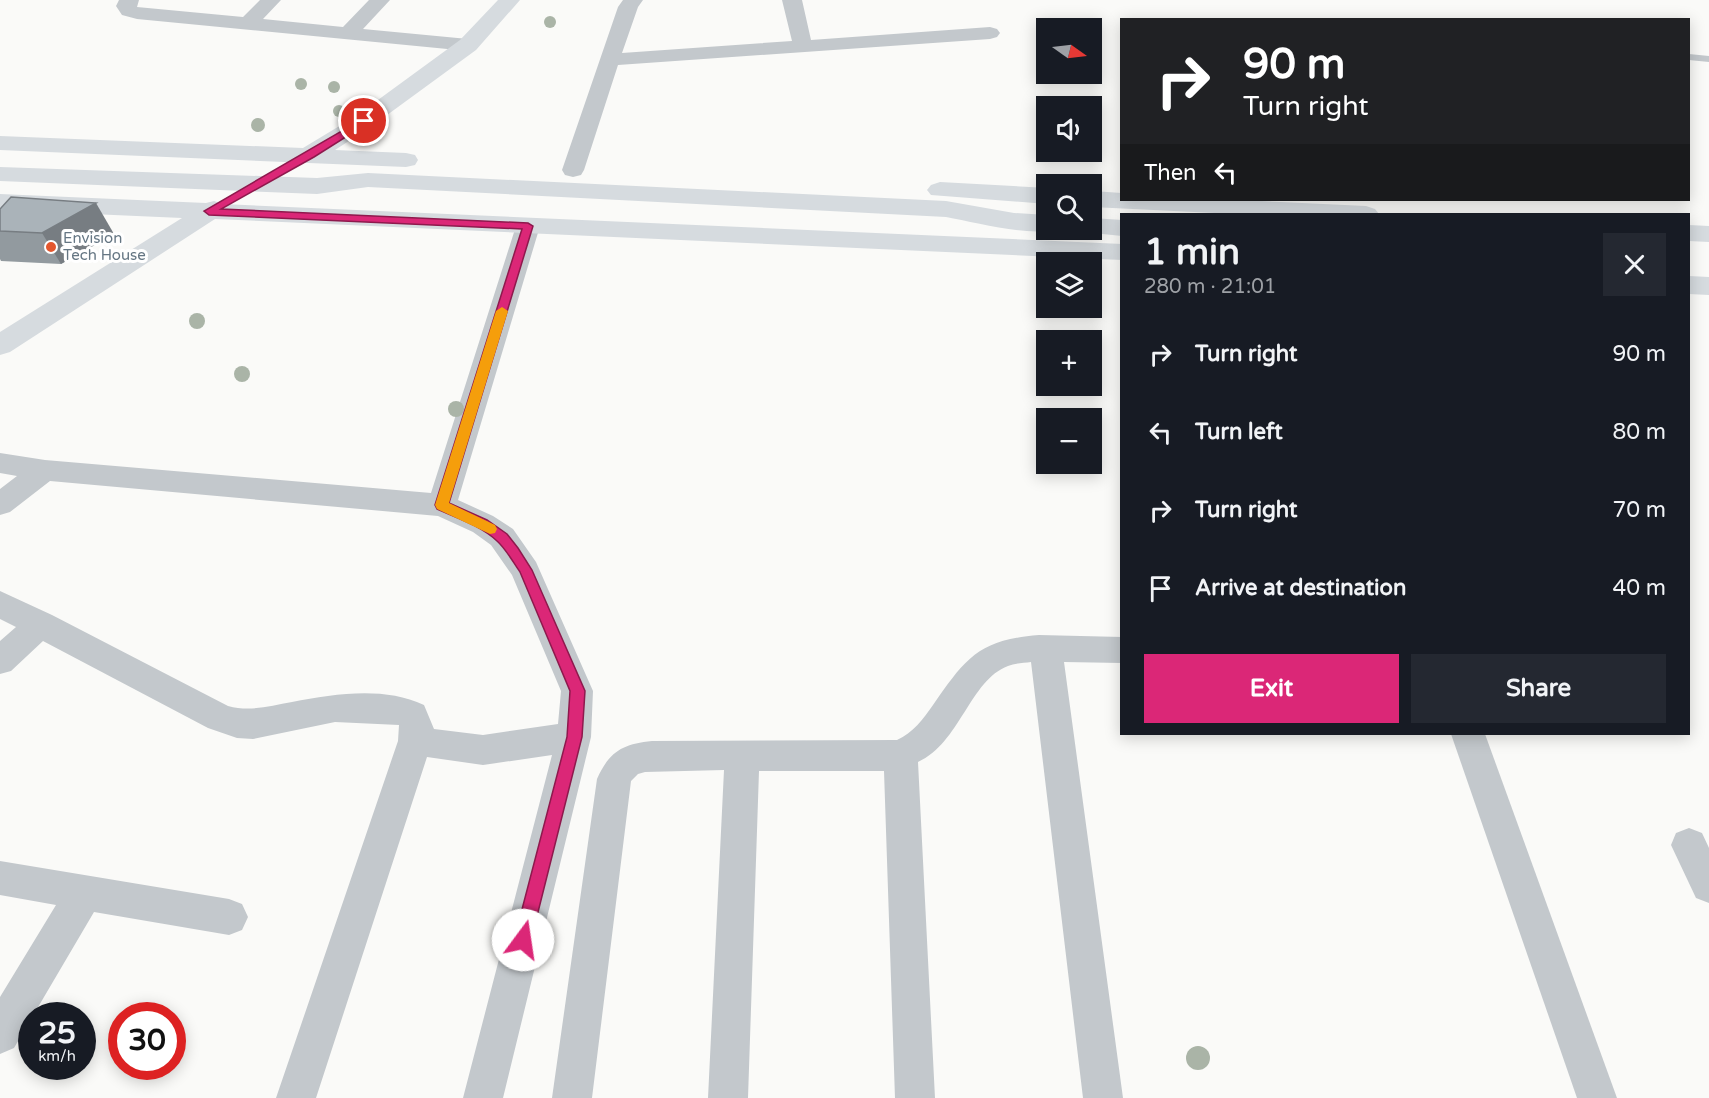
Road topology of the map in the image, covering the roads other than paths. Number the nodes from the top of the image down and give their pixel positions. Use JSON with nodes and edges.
{"nodes":[{"id":1,"x":129,"y":0,"type":"edge"},
{"id":2,"x":271,"y":0,"type":"edge"},
{"id":3,"x":380,"y":0,"type":"edge"},
{"id":4,"x":510,"y":0,"type":"edge"},
{"id":5,"x":633,"y":0,"type":"edge"},
{"id":6,"x":792,"y":0,"type":"edge"},
{"id":7,"x":247,"y":24,"type":"junction"},
{"id":8,"x":348,"y":33,"type":"junction"},
{"id":9,"x":990,"y":33,"type":"dead end"},
{"id":10,"x":468,"y":45,"type":"junction"},
{"id":11,"x":803,"y":46,"type":"junction"},
{"id":12,"x":1690,"y":57,"type":"edge"},
{"id":13,"x":610,"y":60,"type":"junction"},
{"id":14,"x":1709,"y":60,"type":"edge"},
{"id":15,"x":0,"y":143,"type":"edge"},
{"id":16,"x":310,"y":154,"type":"junction"},
{"id":17,"x":573,"y":170,"type":"junction"},
{"id":18,"x":0,"y":174,"type":"edge"},
{"id":19,"x":257,"y":185,"type":"junction"},
{"id":20,"x":1036,"y":195,"type":"edge"},
{"id":21,"x":1102,"y":200,"type":"edge"},
{"id":22,"x":1120,"y":201,"type":"edge"},
{"id":23,"x":1129,"y":201,"type":"edge"},
{"id":24,"x":0,"y":202,"type":"edge"},
{"id":25,"x":209,"y":211,"type":"junction"},
{"id":26,"x":1348,"y":213,"type":"edge"},
{"id":27,"x":1036,"y":223,"type":"edge"},
{"id":28,"x":528,"y":226,"type":"junction"},
{"id":29,"x":1102,"y":227,"type":"edge"},
{"id":30,"x":1120,"y":228,"type":"edge"},
{"id":31,"x":1690,"y":233,"type":"edge"},
{"id":32,"x":1709,"y":234,"type":"edge"},
{"id":33,"x":1120,"y":252,"type":"edge"},
{"id":34,"x":1690,"y":265,"type":"edge"},
{"id":35,"x":1709,"y":266,"type":"edge"},
{"id":36,"x":1690,"y":285,"type":"edge"},
{"id":37,"x":1709,"y":286,"type":"edge"},
{"id":38,"x":0,"y":345,"type":"edge"},
{"id":39,"x":0,"y":463,"type":"edge"},
{"id":40,"x":45,"y":470,"type":"junction"},
{"id":41,"x":0,"y":504,"type":"edge"},
{"id":42,"x":442,"y":505,"type":"junction"},
{"id":43,"x":0,"y":604,"type":"edge"},
{"id":44,"x":41,"y":624,"type":"junction"},
{"id":45,"x":1046,"y":650,"type":"junction"},
{"id":46,"x":1120,"y":650,"type":"edge"},
{"id":47,"x":0,"y":661,"type":"edge"},
{"id":48,"x":1468,"y":735,"type":"edge"},
{"id":49,"x":574,"y":737,"type":"junction"},
{"id":50,"x":415,"y":741,"type":"junction"},
{"id":51,"x":742,"y":754,"type":"junction"},
{"id":52,"x":901,"y":754,"type":"junction"},
{"id":53,"x":1689,"y":845,"type":"dead end"},
{"id":54,"x":0,"y":878,"type":"edge"},
{"id":55,"x":1709,"y":886,"type":"edge"},
{"id":56,"x":85,"y":892,"type":"junction"},
{"id":57,"x":229,"y":917,"type":"dead end"},
{"id":58,"x":0,"y":1034,"type":"edge"},
{"id":59,"x":296,"y":1098,"type":"edge"},
{"id":60,"x":483,"y":1098,"type":"edge"},
{"id":61,"x":572,"y":1098,"type":"edge"},
{"id":62,"x":728,"y":1098,"type":"edge"},
{"id":63,"x":915,"y":1098,"type":"edge"},
{"id":64,"x":1103,"y":1098,"type":"edge"},
{"id":65,"x":1597,"y":1098,"type":"edge"}],
"edges":[{"from":1,"to":7,"type":"street"},
{"from":2,"to":7,"type":"street"},
{"from":3,"to":8,"type":"street"},
{"from":4,"to":10,"type":"main road"},
{"from":5,"to":13,"type":"street"},
{"from":6,"to":11,"type":"street"},
{"from":7,"to":8,"type":"street"},
{"from":8,"to":10,"type":"street"},
{"from":9,"to":11,"type":"street"},
{"from":10,"to":16,"type":"main road"},
{"from":11,"to":13,"type":"street"},
{"from":12,"to":14,"type":"lane"},
{"from":13,"to":17,"type":"street"},
{"from":15,"to":16,"type":"main road"},
{"from":16,"to":17,"type":"main road"},
{"from":16,"to":19,"type":"main road"},
{"from":17,"to":20,"type":"main road"},
{"from":18,"to":19,"type":"main road"},
{"from":19,"to":25,"type":"main road"},
{"from":19,"to":27,"type":"main road"},
{"from":21,"to":22,"type":"main road"},
{"from":23,"to":26,"type":"main road"},
{"from":24,"to":25,"type":"main road"},
{"from":25,"to":28,"type":"main road"},
{"from":25,"to":38,"type":"main road"},
{"from":28,"to":33,"type":"main road"},
{"from":28,"to":42,"type":"street"},
{"from":29,"to":30,"type":"main road"},
{"from":31,"to":32,"type":"main road"},
{"from":34,"to":35,"type":"main road"},
{"from":36,"to":37,"type":"main road"},
{"from":39,"to":40,"type":"street"},
{"from":40,"to":41,"type":"street"},
{"from":40,"to":42,"type":"street"},
{"from":42,"to":49,"type":"street"},
{"from":43,"to":44,"type":"street"},
{"from":44,"to":47,"type":"street"},
{"from":44,"to":50,"type":"street"},
{"from":45,"to":46,"type":"street"},
{"from":45,"to":52,"type":"street"},
{"from":45,"to":64,"type":"street"},
{"from":48,"to":65,"type":"street"},
{"from":49,"to":50,"type":"street"},
{"from":49,"to":60,"type":"street"},
{"from":50,"to":59,"type":"street"},
{"from":51,"to":52,"type":"street"},
{"from":51,"to":61,"type":"street"},
{"from":51,"to":62,"type":"street"},
{"from":52,"to":63,"type":"street"},
{"from":53,"to":55,"type":"street"},
{"from":54,"to":56,"type":"street"},
{"from":56,"to":57,"type":"street"},
{"from":56,"to":58,"type":"street"}]}
